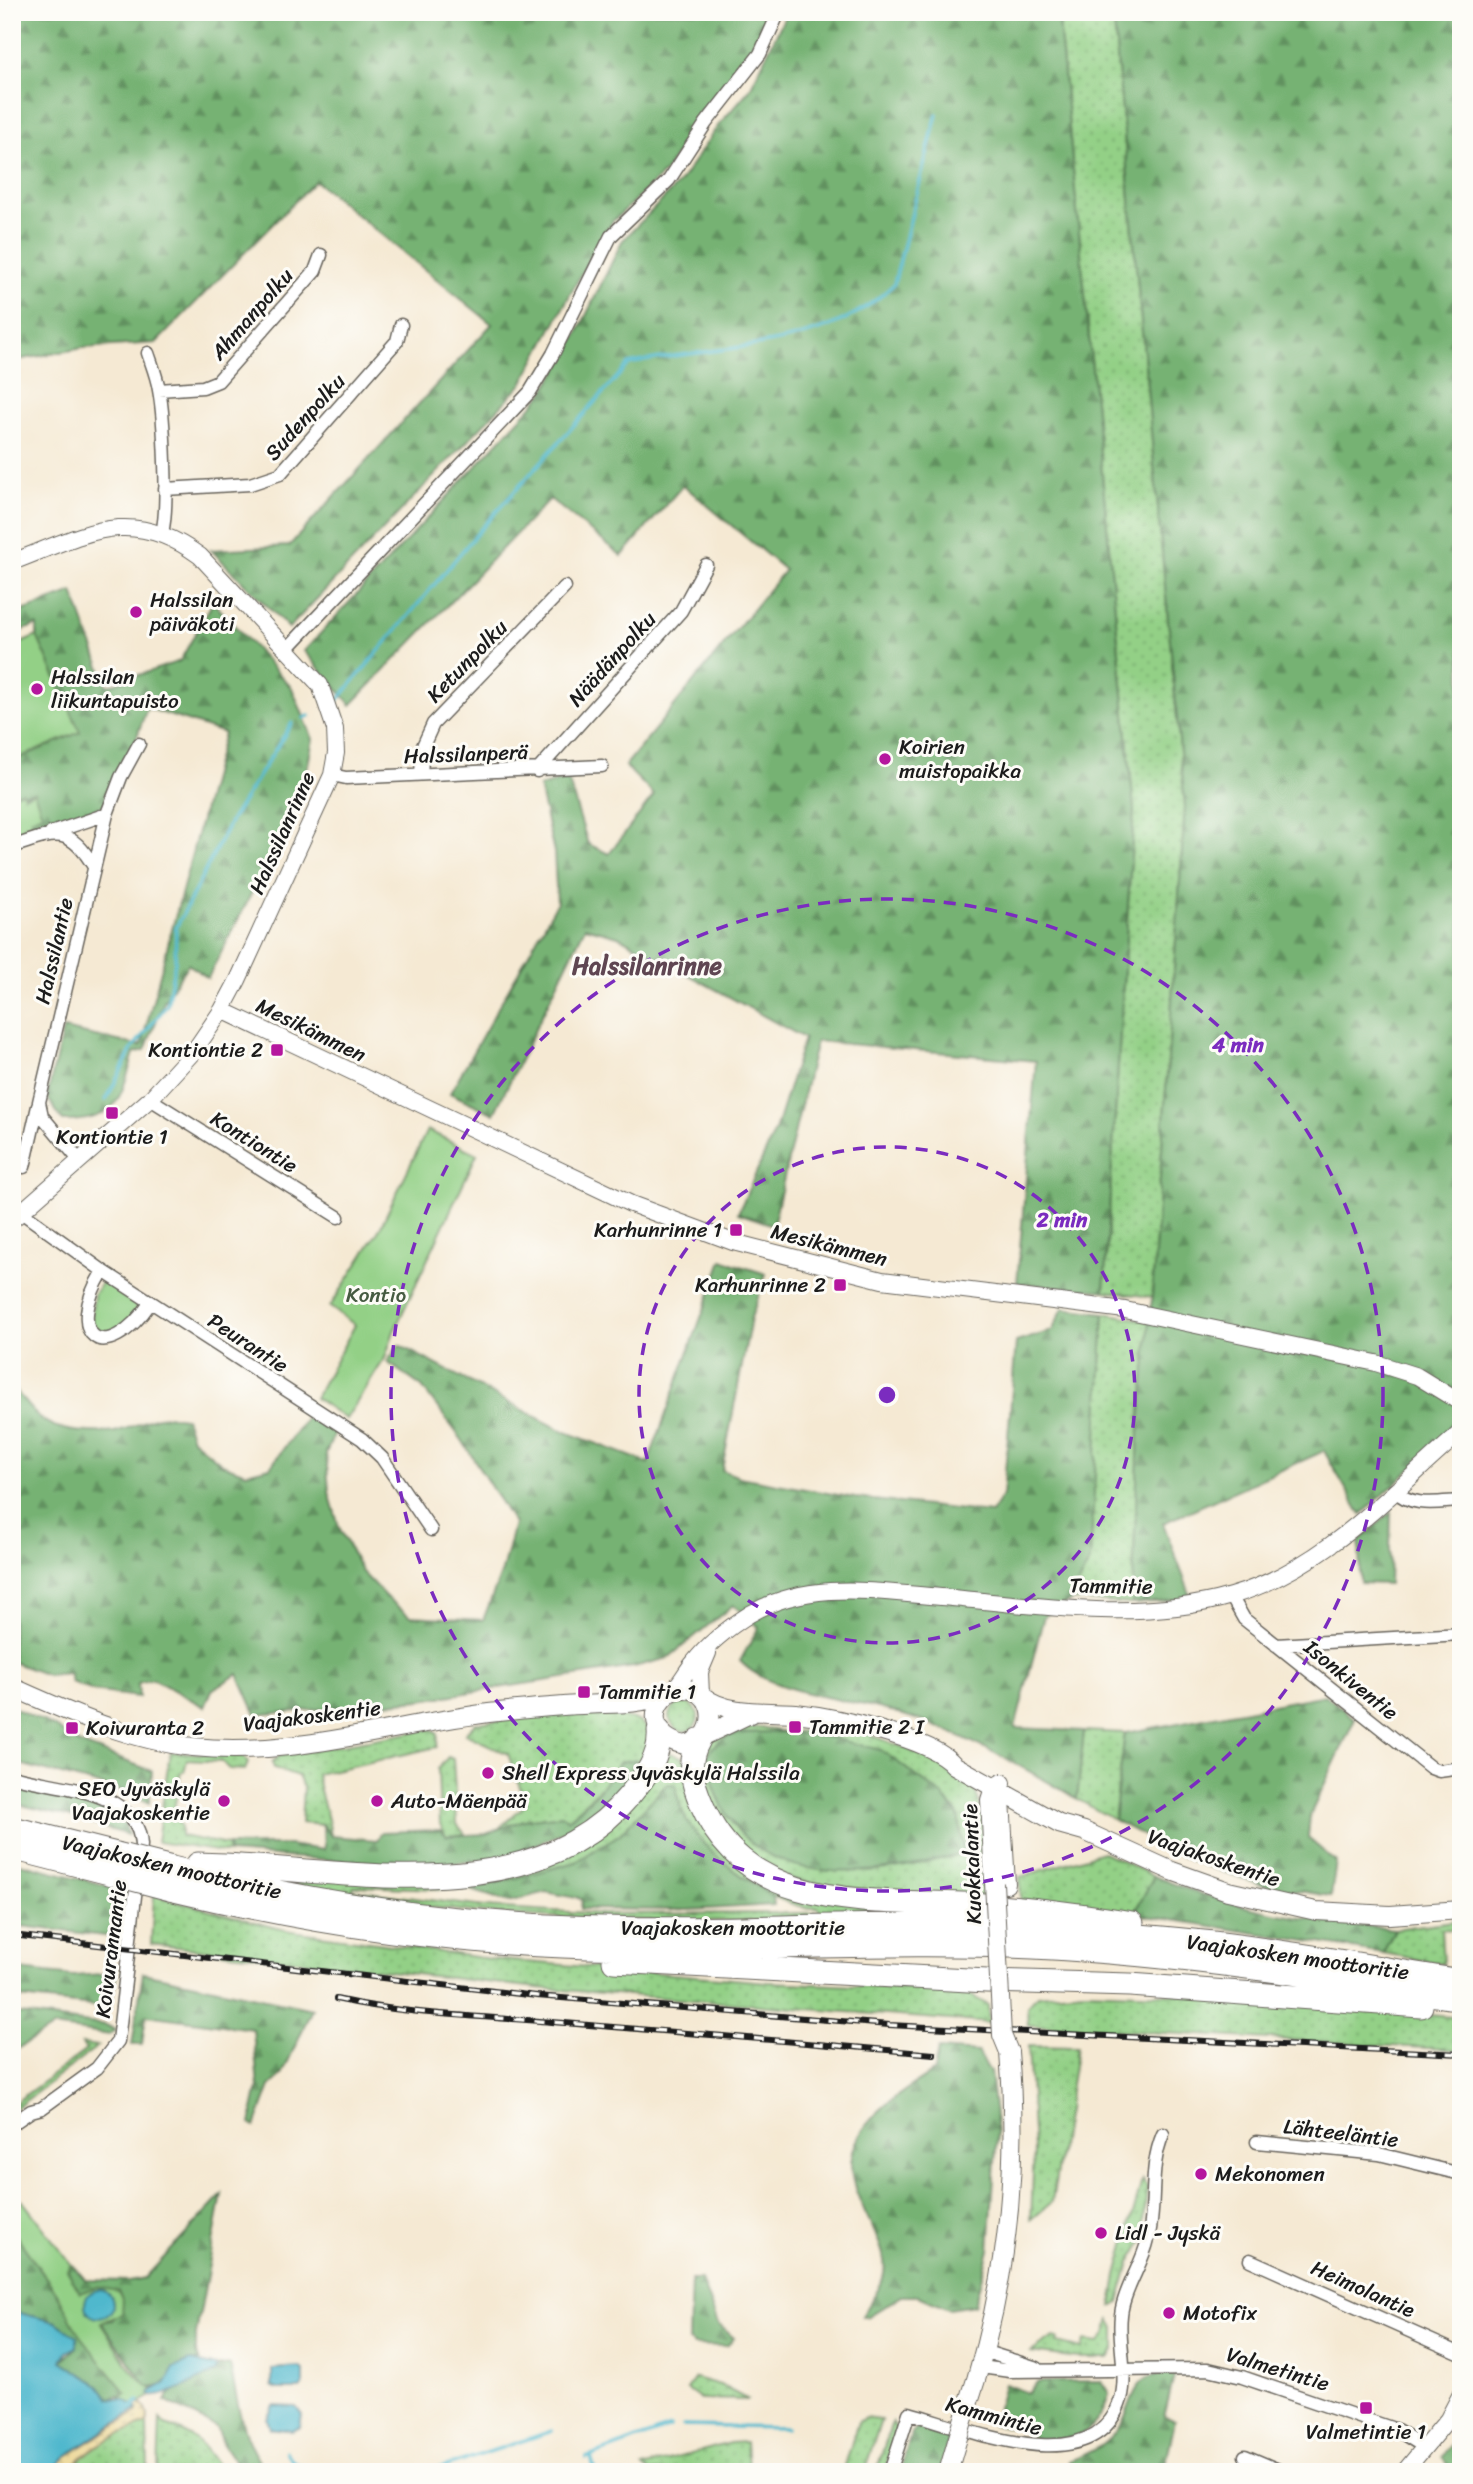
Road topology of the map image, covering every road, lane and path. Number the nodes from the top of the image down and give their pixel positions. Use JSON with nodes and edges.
{"nodes":[{"id":1,"x":779,"y":12,"type":"edge"},
{"id":2,"x":321,"y":255,"type":"dead end"},
{"id":3,"x":401,"y":325,"type":"dead end"},
{"id":4,"x":148,"y":353,"type":"dead end"},
{"id":5,"x":159,"y":390,"type":"junction"},
{"id":6,"x":165,"y":489,"type":"junction"},
{"id":7,"x":162,"y":532,"type":"junction"},
{"id":8,"x":12,"y":562,"type":"edge"},
{"id":9,"x":706,"y":565,"type":"dead end"},
{"id":10,"x":565,"y":586,"type":"dead end"},
{"id":11,"x":288,"y":648,"type":"junction"},
{"id":12,"x":139,"y":744,"type":"dead end"},
{"id":13,"x":602,"y":766,"type":"dead end"},
{"id":14,"x":537,"y":771,"type":"junction"},
{"id":15,"x":421,"y":774,"type":"junction"},
{"id":16,"x":332,"y":775,"type":"junction"},
{"id":17,"x":107,"y":814,"type":"junction"},
{"id":18,"x":51,"y":834,"type":"junction"},
{"id":19,"x":12,"y":847,"type":"edge"},
{"id":20,"x":94,"y":867,"type":"junction"},
{"id":21,"x":222,"y":1010,"type":"junction"},
{"id":22,"x":150,"y":1099,"type":"junction"},
{"id":23,"x":39,"y":1102,"type":"junction"},
{"id":24,"x":79,"y":1160,"type":"junction"},
{"id":25,"x":24,"y":1167,"type":"dead end"},
{"id":26,"x":17,"y":1216,"type":"edge"},
{"id":27,"x":338,"y":1217,"type":"dead end"},
{"id":28,"x":103,"y":1271,"type":"junction"},
{"id":29,"x":151,"y":1302,"type":"junction"},
{"id":30,"x":1461,"y":1403,"type":"edge"},
{"id":31,"x":1461,"y":1432,"type":"edge"},
{"id":32,"x":1394,"y":1490,"type":"junction"},
{"id":33,"x":1461,"y":1501,"type":"edge"},
{"id":34,"x":431,"y":1530,"type":"dead end"},
{"id":35,"x":1231,"y":1596,"type":"junction"},
{"id":36,"x":1461,"y":1634,"type":"edge"},
{"id":37,"x":718,"y":1640,"type":"junction"},
{"id":38,"x":1276,"y":1645,"type":"junction"},
{"id":39,"x":12,"y":1687,"type":"edge"},
{"id":40,"x":670,"y":1692,"type":"junction"},
{"id":41,"x":702,"y":1695,"type":"junction"},
{"id":42,"x":583,"y":1705,"type":"junction"},
{"id":43,"x":754,"y":1712,"type":"junction"},
{"id":44,"x":658,"y":1728,"type":"junction"},
{"id":45,"x":701,"y":1738,"type":"junction"},
{"id":46,"x":1461,"y":1768,"type":"edge"},
{"id":47,"x":12,"y":1776,"type":"edge"},
{"id":48,"x":1001,"y":1788,"type":"junction"},
{"id":49,"x":12,"y":1828,"type":"edge"},
{"id":50,"x":12,"y":1848,"type":"edge"},
{"id":51,"x":114,"y":1864,"type":"junction"},
{"id":52,"x":171,"y":1878,"type":"junction"},
{"id":53,"x":1461,"y":1910,"type":"edge"},
{"id":54,"x":1203,"y":1942,"type":"junction"},
{"id":55,"x":511,"y":1943,"type":"junction"},
{"id":56,"x":1461,"y":1980,"type":"edge"},
{"id":57,"x":1005,"y":1982,"type":"junction"},
{"id":58,"x":1461,"y":2002,"type":"edge"},
{"id":59,"x":15,"y":2122,"type":"dead end"},
{"id":60,"x":1163,"y":2134,"type":"dead end"},
{"id":61,"x":1257,"y":2142,"type":"dead end"},
{"id":62,"x":1461,"y":2174,"type":"edge"},
{"id":63,"x":1250,"y":2260,"type":"dead end"},
{"id":64,"x":1461,"y":2354,"type":"edge"},
{"id":65,"x":983,"y":2359,"type":"junction"},
{"id":66,"x":1121,"y":2370,"type":"junction"},
{"id":67,"x":1461,"y":2394,"type":"edge"},
{"id":68,"x":1423,"y":2446,"type":"junction"},
{"id":69,"x":1245,"y":2456,"type":"dead end"},
{"id":70,"x":890,"y":2472,"type":"edge"},
{"id":71,"x":948,"y":2472,"type":"edge"},
{"id":72,"x":1283,"y":2472,"type":"edge"},
{"id":73,"x":1404,"y":2472,"type":"edge"}],
"edges":[{"from":1,"to":11,"type":"street"},
{"from":2,"to":5,"type":"street","name":"Ahmanpolku"},
{"from":3,"to":6,"type":"street","name":"Sudenpolku"},
{"from":4,"to":5,"type":"street"},
{"from":5,"to":6,"type":"street"},
{"from":6,"to":7,"type":"street"},
{"from":7,"to":8,"type":"street"},
{"from":7,"to":11,"type":"street","name":"Halssilanrinne"},
{"from":9,"to":14,"type":"street","name":"Näädänpolku"},
{"from":10,"to":15,"type":"street","name":"Ketunpolku"},
{"from":11,"to":16,"type":"street","name":"Halssilanrinne"},
{"from":12,"to":17,"type":"street","name":"Halssilantie"},
{"from":13,"to":14,"type":"street","name":"Halssilanperä"},
{"from":14,"to":15,"type":"street","name":"Halssilanperä"},
{"from":15,"to":16,"type":"street","name":"Halssilanperä"},
{"from":16,"to":21,"type":"street","name":"Halssilanrinne"},
{"from":17,"to":18,"type":"street"},
{"from":17,"to":20,"type":"street","name":"Halssilantie"},
{"from":18,"to":19,"type":"street"},
{"from":18,"to":20,"type":"street"},
{"from":20,"to":23,"type":"street","name":"Halssilantie"},
{"from":21,"to":22,"type":"street","name":"Halssilanrinne"},
{"from":21,"to":30,"type":"street","name":"Mesikämmen"},
{"from":22,"to":24,"type":"street","name":"Halssilanrinne"},
{"from":22,"to":27,"type":"street","name":"Kontiontie"},
{"from":23,"to":24,"type":"street"},
{"from":23,"to":25,"type":"street","name":"Halssilantie"},
{"from":24,"to":26,"type":"street","name":"Halssilanrinne"},
{"from":26,"to":28,"type":"street","name":"Peurantie"},
{"from":28,"to":29,"type":"street","name":"Peurantie"},
{"from":28,"to":29,"type":"street"},
{"from":29,"to":34,"type":"street","name":"Peurantie"},
{"from":31,"to":32,"type":"street","name":"Tammitie"},
{"from":32,"to":33,"type":"street"},
{"from":32,"to":35,"type":"street","name":"Tammitie"},
{"from":35,"to":37,"type":"street","name":"Tammitie"},
{"from":35,"to":38,"type":"street","name":"Isonkiventie"},
{"from":36,"to":38,"type":"street"},
{"from":37,"to":40,"type":"street","name":"Tammitie"},
{"from":37,"to":41,"type":"street","name":"Tammitie"},
{"from":38,"to":46,"type":"street","name":"Isonkiventie"},
{"from":39,"to":42,"type":"main road","name":"Vaajakoskentie"},
{"from":40,"to":41,"type":"main road"},
{"from":40,"to":42,"type":"main road","name":"Vaajakoskentie"},
{"from":40,"to":44,"type":"main road"},
{"from":41,"to":43,"type":"main road","name":"Vaajakoskentie"},
{"from":41,"to":45,"type":"main road"},
{"from":42,"to":44,"type":"main road","name":"Vaajakoskentie"},
{"from":43,"to":45,"type":"main road","name":"Vaajakoskentie"},
{"from":43,"to":48,"type":"main road","name":"Vaajakoskentie"},
{"from":44,"to":45,"type":"main road"},
{"from":44,"to":52,"type":"highway"},
{"from":45,"to":54,"type":"highway"},
{"from":47,"to":59,"type":"street","name":"Koivurannantie"},
{"from":48,"to":53,"type":"main road","name":"Vaajakoskentie"},
{"from":48,"to":57,"type":"main road","name":"Kuokkalantie","bridge":true},
{"from":49,"to":51,"type":"highway","name":"Vaajakosken moottoritie"},
{"from":50,"to":51,"type":"highway","name":"Vaajakosken moottoritie"},
{"from":51,"to":52,"type":"highway","name":"Vaajakosken moottoritie","bridge":true},
{"from":52,"to":54,"type":"highway","name":"Vaajakosken moottoritie"},
{"from":52,"to":55,"type":"highway","name":"Vaajakosken moottoritie"},
{"from":54,"to":56,"type":"highway","name":"Vaajakosken moottoritie"},
{"from":55,"to":57,"type":"highway"},
{"from":55,"to":58,"type":"highway","name":"Vaajakosken moottoritie"},
{"from":57,"to":58,"type":"highway"},
{"from":57,"to":65,"type":"main road","name":"Kuokkalantie","bridge":true},
{"from":60,"to":66,"type":"street"},
{"from":61,"to":62,"type":"street","name":"Lähteeläntie"},
{"from":63,"to":64,"type":"street","name":"Heimolantie"},
{"from":65,"to":66,"type":"street","name":"Valmetintie"},
{"from":65,"to":71,"type":"main road","name":"Kuokkalantie","bridge":true},
{"from":66,"to":68,"type":"street","name":"Valmetintie"},
{"from":66,"to":70,"type":"street","name":"Kammintie"},
{"from":67,"to":68,"type":"street"},
{"from":68,"to":73,"type":"street"},
{"from":69,"to":72,"type":"street"}]}
